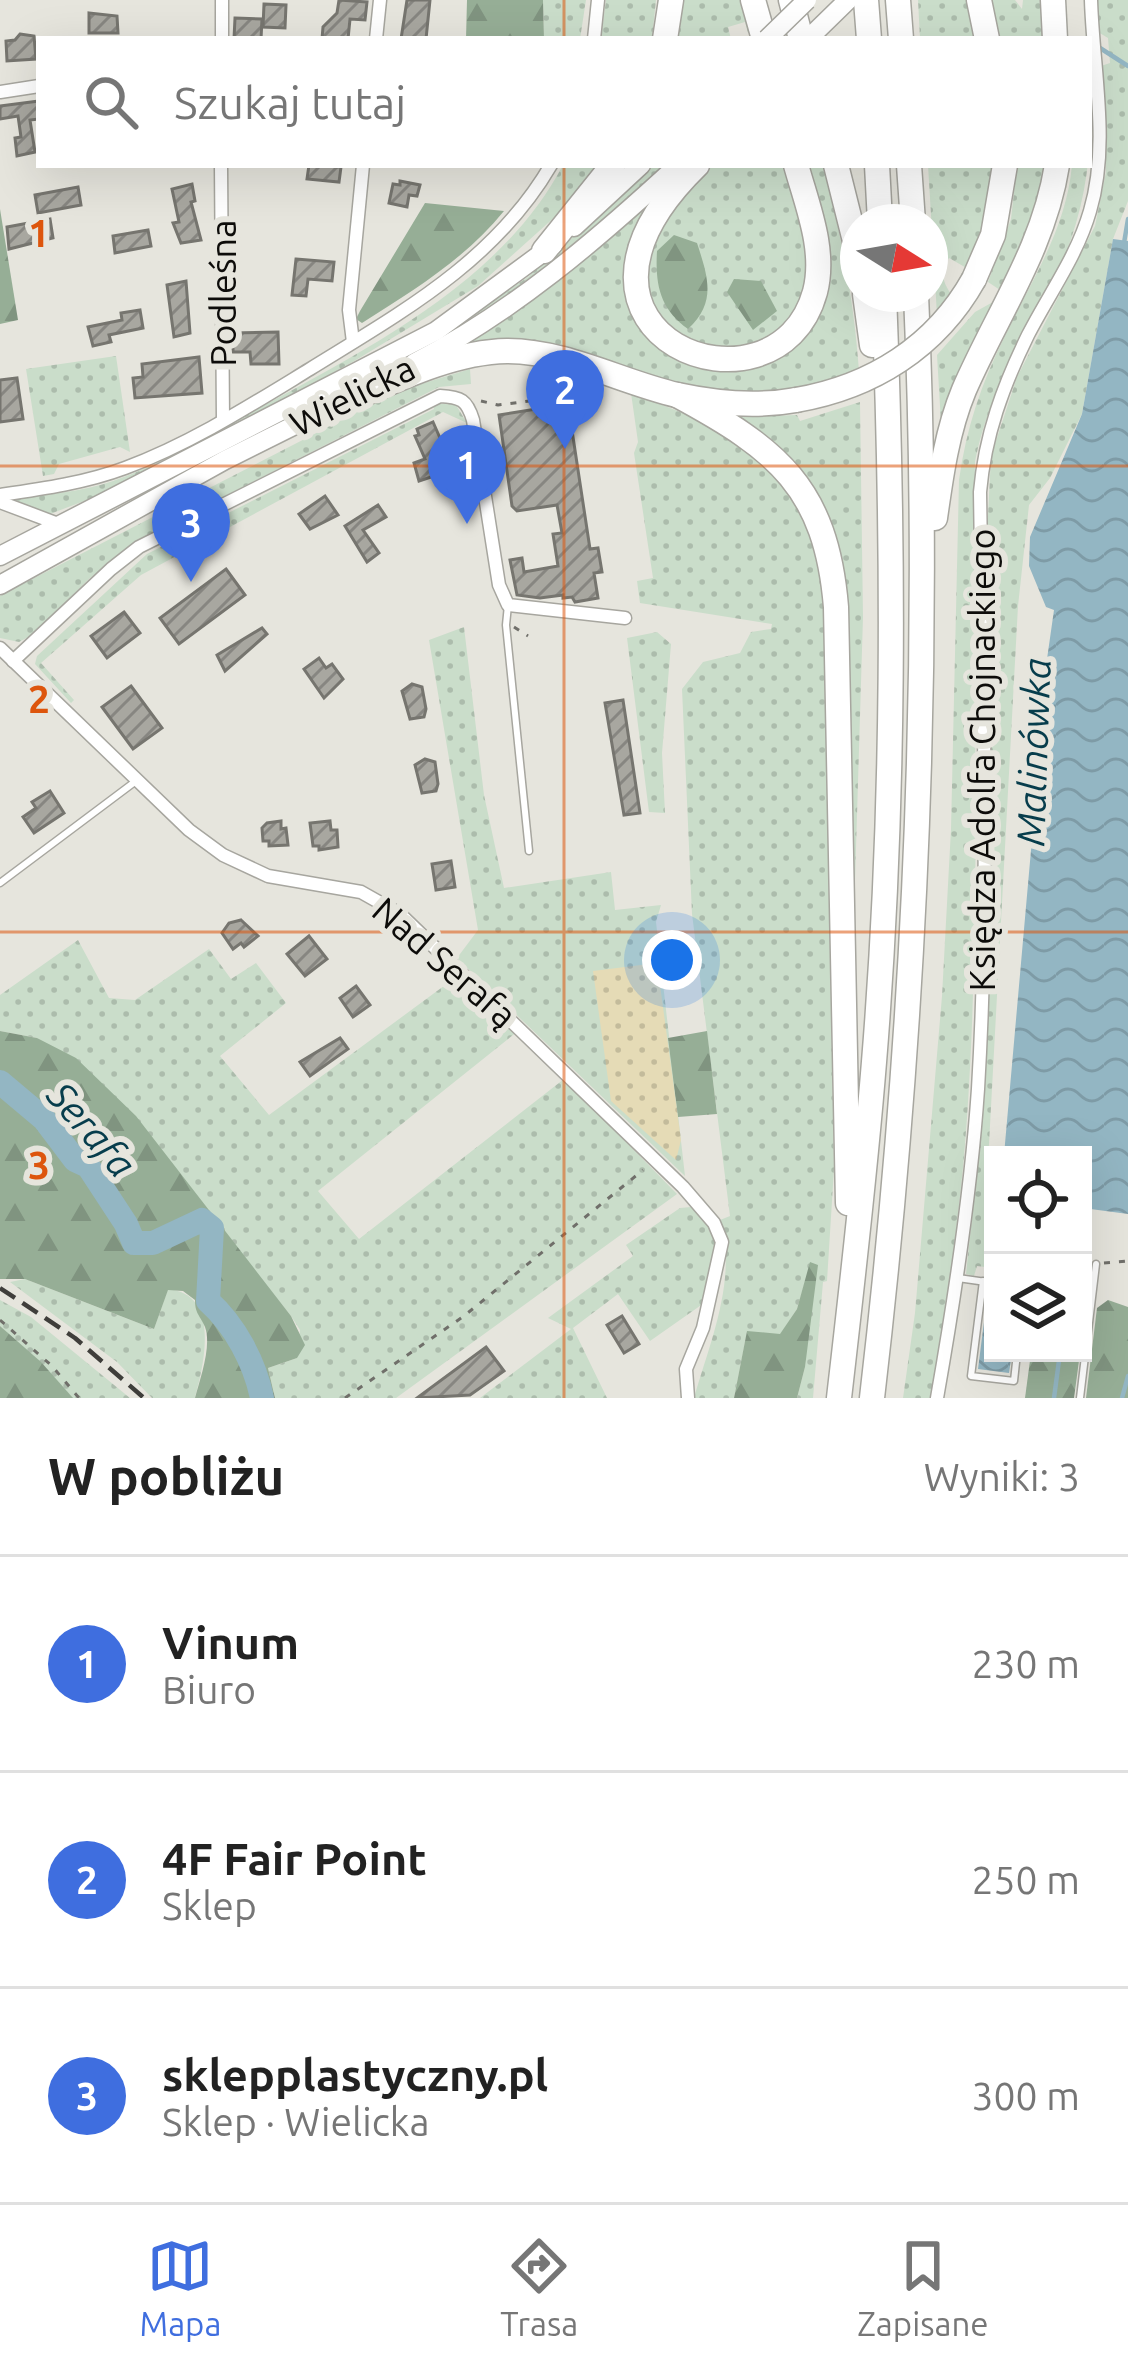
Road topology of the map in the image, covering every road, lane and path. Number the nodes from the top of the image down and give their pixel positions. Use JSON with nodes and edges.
{"nodes":[{"id":1,"x":222,"y":0,"type":"edge"},
{"id":2,"x":380,"y":0,"type":"edge"},
{"id":3,"x":598,"y":0,"type":"edge"},
{"id":4,"x":670,"y":0,"type":"edge"},
{"id":5,"x":752,"y":0,"type":"edge"},
{"id":6,"x":790,"y":0,"type":"edge"},
{"id":7,"x":807,"y":0,"type":"edge"},
{"id":8,"x":848,"y":0,"type":"edge"},
{"id":9,"x":866,"y":0,"type":"edge"},
{"id":10,"x":898,"y":0,"type":"edge"},
{"id":11,"x":979,"y":0,"type":"edge"},
{"id":12,"x":1053,"y":0,"type":"edge"},
{"id":13,"x":1091,"y":0,"type":"edge"},
{"id":14,"x":222,"y":36,"type":"edge"},
{"id":15,"x":376,"y":36,"type":"edge"},
{"id":16,"x":594,"y":36,"type":"edge"},
{"id":17,"x":665,"y":36,"type":"edge"},
{"id":18,"x":764,"y":36,"type":"edge"},
{"id":19,"x":768,"y":36,"type":"edge"},
{"id":20,"x":803,"y":36,"type":"edge"},
{"id":21,"x":807,"y":36,"type":"edge"},
{"id":22,"x":868,"y":36,"type":"edge"},
{"id":23,"x":901,"y":36,"type":"edge"},
{"id":24,"x":986,"y":36,"type":"edge"},
{"id":25,"x":1055,"y":36,"type":"edge"},
{"id":26,"x":36,"y":86,"type":"edge"},
{"id":27,"x":0,"y":92,"type":"edge"},
{"id":28,"x":221,"y":168,"type":"edge"},
{"id":29,"x":363,"y":168,"type":"edge"},
{"id":30,"x":549,"y":168,"type":"edge"},
{"id":31,"x":611,"y":168,"type":"edge"},
{"id":32,"x":638,"y":168,"type":"edge"},
{"id":33,"x":675,"y":168,"type":"edge"},
{"id":34,"x":694,"y":168,"type":"edge"},
{"id":35,"x":797,"y":168,"type":"edge"},
{"id":36,"x":837,"y":168,"type":"edge"},
{"id":37,"x":877,"y":168,"type":"edge"},
{"id":38,"x":909,"y":168,"type":"edge"},
{"id":39,"x":1004,"y":168,"type":"edge"},
{"id":40,"x":1057,"y":168,"type":"edge"},
{"id":41,"x":846,"y":204,"type":"edge"},
{"id":42,"x":879,"y":204,"type":"edge"},
{"id":43,"x":912,"y":204,"type":"edge"},
{"id":44,"x":544,"y":251,"type":"junction"},
{"id":45,"x":868,"y":312,"type":"edge"},
{"id":46,"x":885,"y":312,"type":"edge"},
{"id":47,"x":916,"y":312,"type":"edge"},
{"id":48,"x":353,"y":342,"type":"junction"},
{"id":49,"x":592,"y":394,"type":"dead end"},
{"id":50,"x":677,"y":395,"type":"junction"},
{"id":51,"x":482,"y":401,"type":"dead end"},
{"id":52,"x":324,"y":410,"type":"junction"},
{"id":53,"x":223,"y":420,"type":"junction"},
{"id":54,"x":890,"y":448,"type":"junction"},
{"id":55,"x":0,"y":498,"type":"edge"},
{"id":56,"x":62,"y":525,"type":"junction"},
{"id":57,"x":0,"y":556,"type":"edge"},
{"id":58,"x":0,"y":585,"type":"edge"},
{"id":59,"x":508,"y":605,"type":"junction"},
{"id":60,"x":924,"y":610,"type":"junction"},
{"id":61,"x":625,"y":618,"type":"dead end"},
{"id":62,"x":0,"y":649,"type":"edge"},
{"id":63,"x":14,"y":661,"type":"junction"},
{"id":64,"x":136,"y":781,"type":"junction"},
{"id":65,"x":529,"y":851,"type":"dead end"},
{"id":66,"x":0,"y":884,"type":"edge"},
{"id":67,"x":653,"y":1160,"type":"junction"},
{"id":68,"x":1128,"y":1261,"type":"edge"},
{"id":69,"x":1096,"y":1264,"type":"joint"},
{"id":70,"x":958,"y":1278,"type":"junction"},
{"id":71,"x":983,"y":1281,"type":"joint"},
{"id":72,"x":851,"y":1294,"type":"junction"},
{"id":73,"x":0,"y":1320,"type":"edge"},
{"id":74,"x":1016,"y":1362,"type":"edge"},
{"id":75,"x":79,"y":1398,"type":"edge"},
{"id":76,"x":345,"y":1398,"type":"edge"},
{"id":77,"x":688,"y":1398,"type":"edge"},
{"id":78,"x":839,"y":1398,"type":"edge"},
{"id":79,"x":872,"y":1398,"type":"edge"},
{"id":80,"x":937,"y":1398,"type":"edge"},
{"id":81,"x":1080,"y":1398,"type":"edge"}],
"edges":[{"from":1,"to":14,"type":"street"},
{"from":2,"to":15,"type":"street"},
{"from":3,"to":16,"type":"street"},
{"from":4,"to":17,"type":"highway"},
{"from":5,"to":18,"type":"highway"},
{"from":6,"to":20,"type":"highway"},
{"from":7,"to":19,"type":"main road","bridge":true},
{"from":8,"to":21,"type":"main road"},
{"from":9,"to":22,"type":"highway"},
{"from":10,"to":23,"type":"highway"},
{"from":11,"to":24,"type":"highway"},
{"from":12,"to":25,"type":"highway"},
{"from":13,"to":70,"type":"street","name":"Księdza Adolfa Chojnackiego"},
{"from":26,"to":27,"type":"street"},
{"from":28,"to":53,"type":"street","name":"Podleśna"},
{"from":29,"to":48,"type":"street"},
{"from":30,"to":48,"type":"street"},
{"from":31,"to":44,"type":"highway"},
{"from":32,"to":44,"type":"main road","name":"Wielicka"},
{"from":33,"to":52,"type":"main road","name":"Wielicka"},
{"from":34,"to":35,"type":"highway"},
{"from":36,"to":41,"type":"highway"},
{"from":37,"to":42,"type":"highway"},
{"from":38,"to":43,"type":"highway"},
{"from":39,"to":50,"type":"highway","bridge":true},
{"from":40,"to":60,"type":"highway"},
{"from":44,"to":56,"type":"main road","name":"Wielicka"},
{"from":45,"to":54,"type":"highway"},
{"from":46,"to":54,"type":"highway"},
{"from":47,"to":60,"type":"highway"},
{"from":48,"to":53,"type":"street"},
{"from":49,"to":51,"type":"path"},
{"from":50,"to":52,"type":"highway"},
{"from":50,"to":72,"type":"highway"},
{"from":52,"to":58,"type":"main road","name":"Wielicka"},
{"from":53,"to":55,"type":"street"},
{"from":54,"to":72,"type":"highway"},
{"from":55,"to":56,"type":"street"},
{"from":56,"to":57,"type":"main road","name":"Wielicka"},
{"from":59,"to":61,"type":"street"},
{"from":59,"to":63,"type":"street"},
{"from":59,"to":65,"type":"lane"},
{"from":60,"to":79,"type":"highway"},
{"from":62,"to":63,"type":"street","name":"Nad Serafą"},
{"from":63,"to":64,"type":"street","name":"Nad Serafą"},
{"from":64,"to":66,"type":"lane"},
{"from":64,"to":67,"type":"street","name":"Nad Serafą"},
{"from":67,"to":76,"type":"path"},
{"from":67,"to":77,"type":"street","name":"Nad Serafą"},
{"from":68,"to":69,"type":"path"},
{"from":69,"to":81,"type":"lane"},
{"from":70,"to":71,"type":"lane"},
{"from":70,"to":80,"type":"street","name":"Księdza Adolfa Chojnackiego"},
{"from":71,"to":74,"type":"lane"},
{"from":72,"to":78,"type":"highway"},
{"from":73,"to":75,"type":"path"}]}
